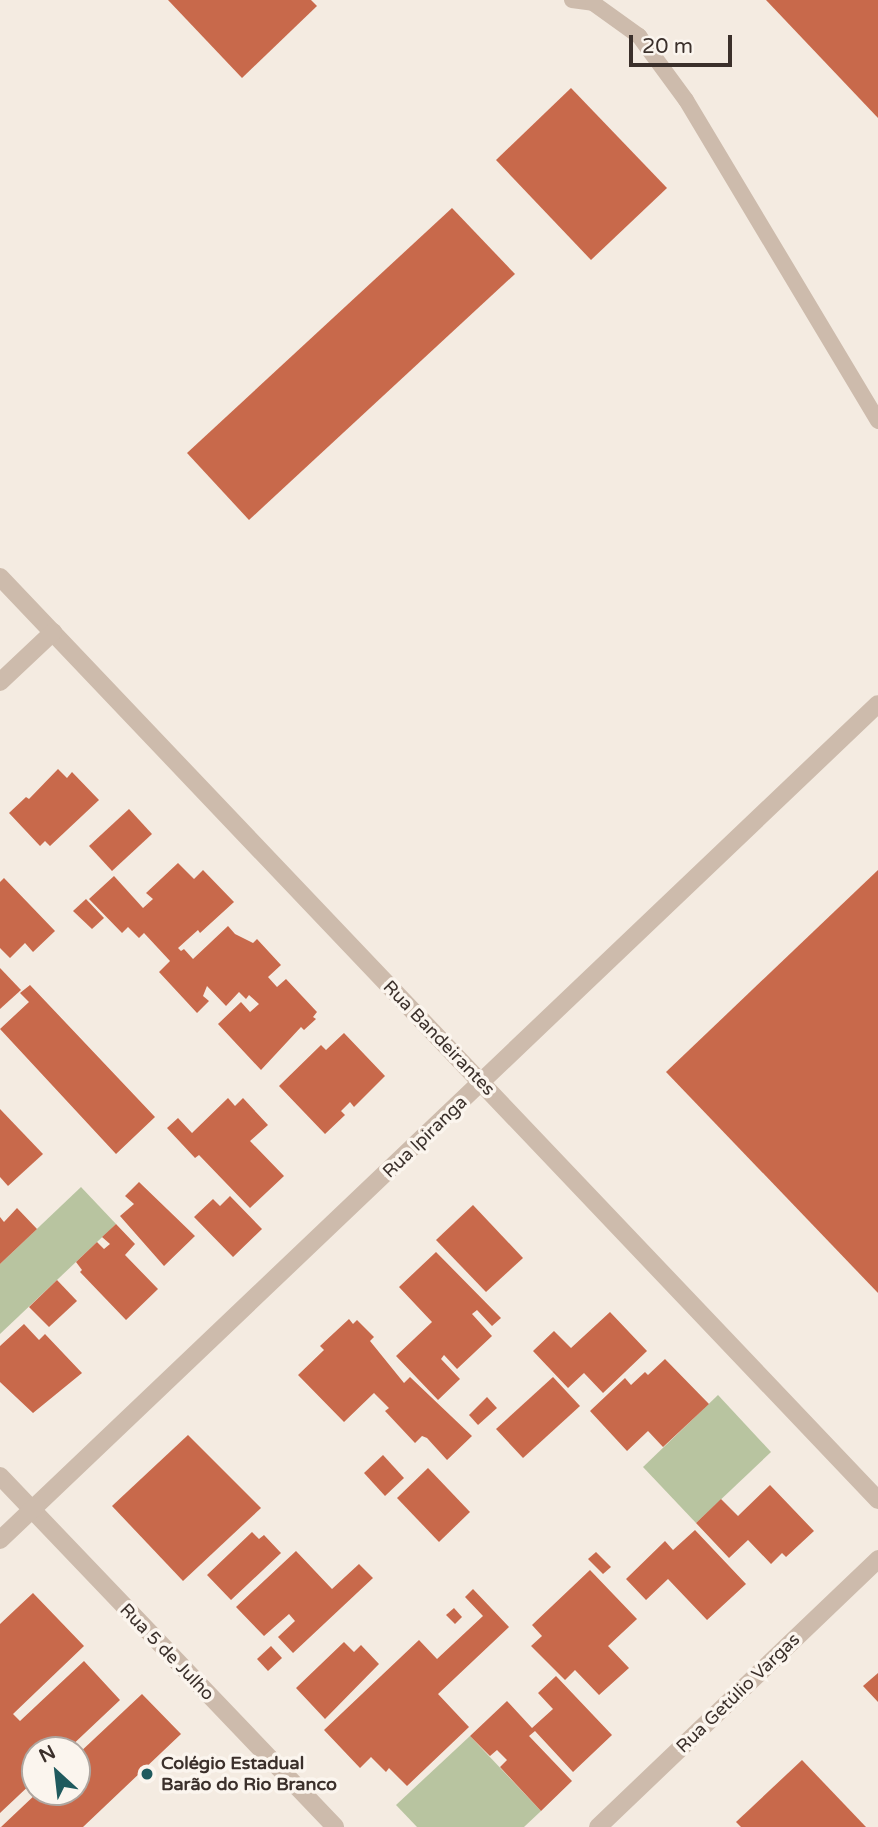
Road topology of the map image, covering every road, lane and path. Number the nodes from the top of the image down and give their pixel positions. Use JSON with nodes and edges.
{"nodes":[{"id":1,"x":572,"y":0,"type":"edge"},
{"id":2,"x":878,"y":421,"type":"edge"},
{"id":3,"x":0,"y":577,"type":"edge"},
{"id":4,"x":53,"y":632,"type":"junction"},
{"id":5,"x":0,"y":682,"type":"edge"},
{"id":6,"x":878,"y":704,"type":"edge"},
{"id":7,"x":482,"y":1083,"type":"junction"},
{"id":8,"x":0,"y":1476,"type":"edge"},
{"id":9,"x":878,"y":1500,"type":"edge"},
{"id":10,"x":32,"y":1510,"type":"junction"},
{"id":11,"x":0,"y":1540,"type":"edge"},
{"id":12,"x":878,"y":1559,"type":"edge"},
{"id":13,"x":335,"y":1827,"type":"edge"},
{"id":14,"x":598,"y":1827,"type":"edge"}],
"edges":[{"from":1,"to":2,"type":"lane"},
{"from":3,"to":4,"type":"street","name":"Rua Bandeirantes"},
{"from":4,"to":5,"type":"street"},
{"from":4,"to":7,"type":"street","name":"Rua Bandeirantes"},
{"from":6,"to":7,"type":"street","name":"Rua Ipiranga"},
{"from":7,"to":9,"type":"street","name":"Rua Bandeirantes"},
{"from":7,"to":10,"type":"street","name":"Rua Ipiranga"},
{"from":8,"to":10,"type":"street","name":"Rua 5 de Julho"},
{"from":10,"to":11,"type":"street","name":"Rua Ipiranga"},
{"from":10,"to":13,"type":"street","name":"Rua 5 de Julho"},
{"from":12,"to":14,"type":"street","name":"Rua Getúlio Vargas"}]}
